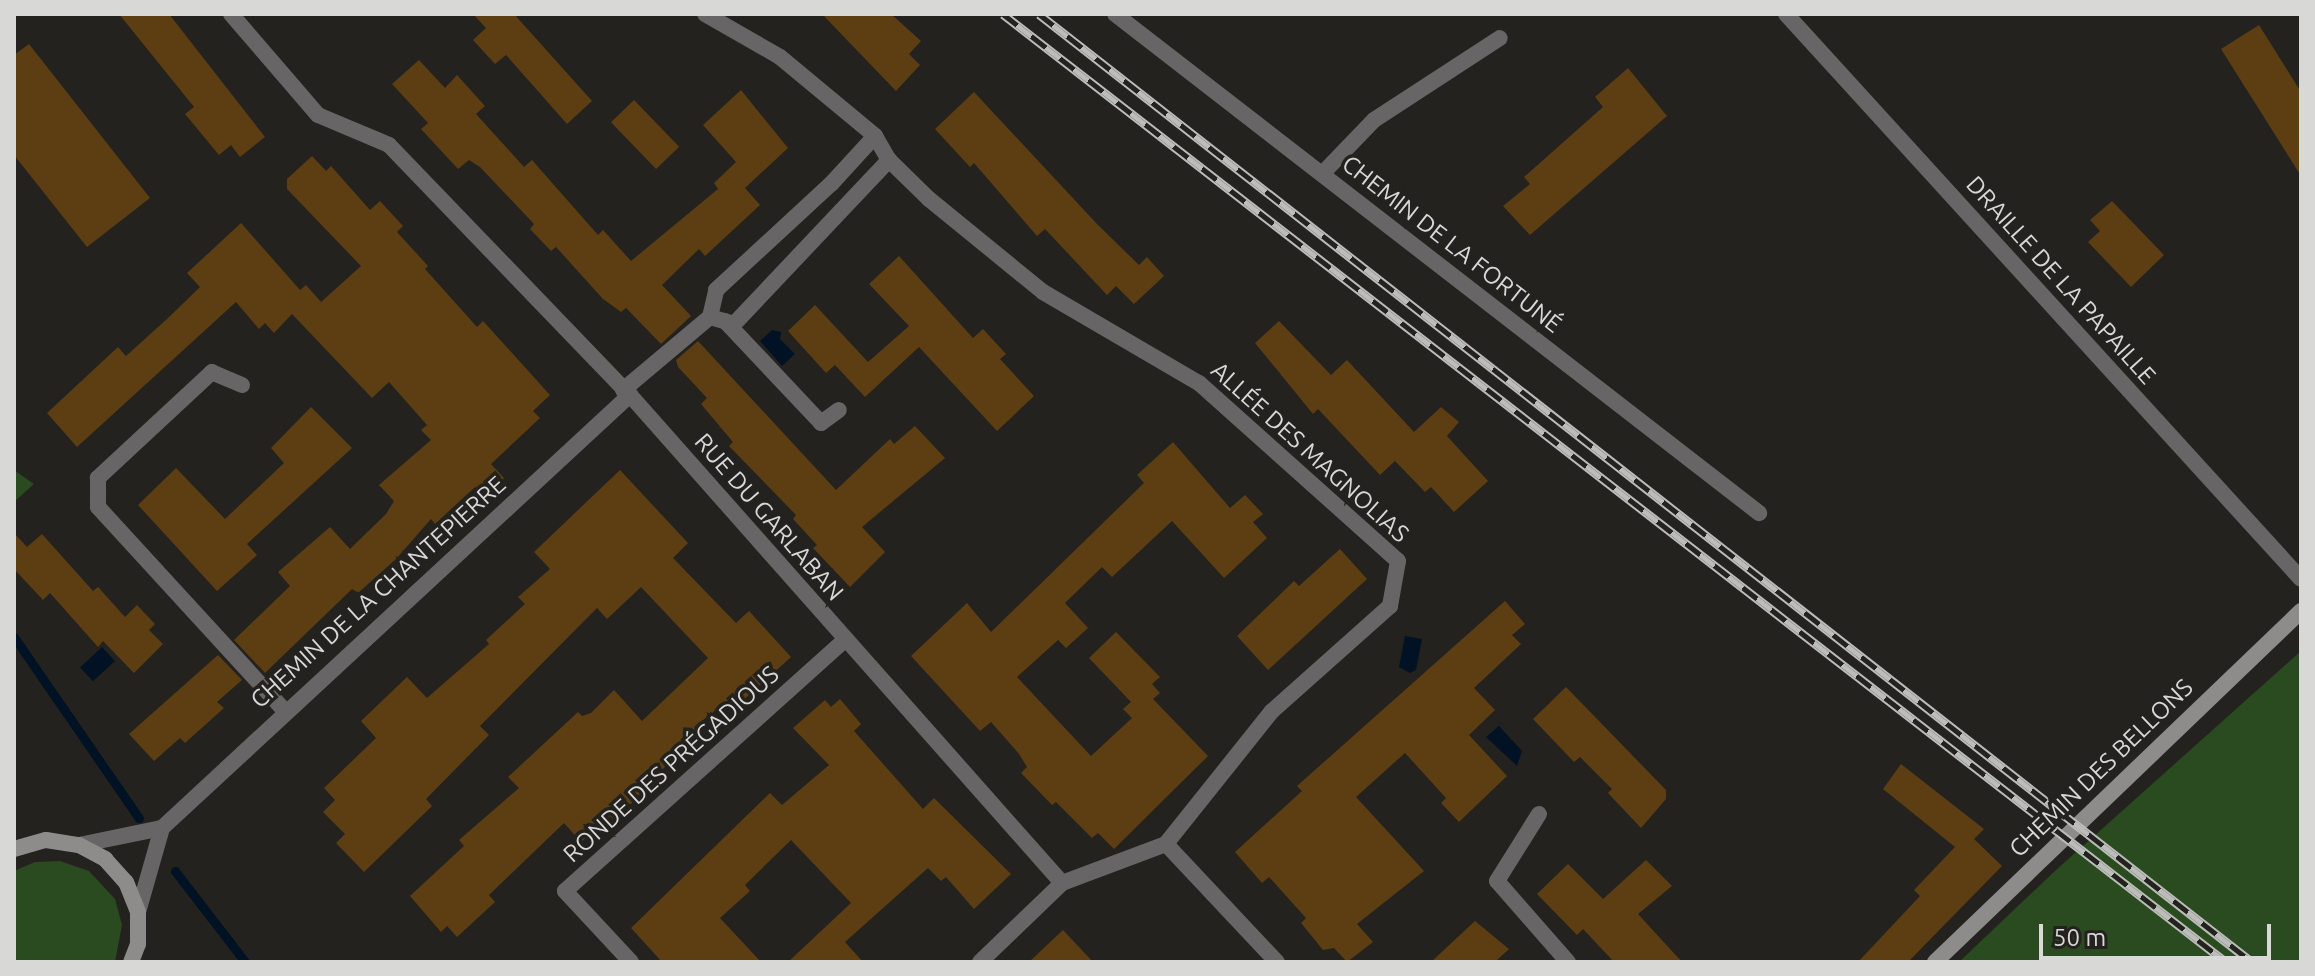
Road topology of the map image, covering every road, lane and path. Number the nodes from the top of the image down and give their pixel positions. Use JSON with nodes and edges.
{"nodes":[{"id":1,"x":231,"y":14,"type":"edge"},
{"id":2,"x":705,"y":14,"type":"edge"},
{"id":3,"x":1115,"y":14,"type":"edge"},
{"id":4,"x":1786,"y":14,"type":"edge"},
{"id":5,"x":1500,"y":38,"type":"dead end"},
{"id":6,"x":875,"y":136,"type":"junction"},
{"id":7,"x":889,"y":160,"type":"junction"},
{"id":8,"x":1322,"y":174,"type":"junction"},
{"id":9,"x":717,"y":319,"type":"junction"},
{"id":10,"x":242,"y":385,"type":"dead end"},
{"id":11,"x":626,"y":392,"type":"junction"},
{"id":12,"x":839,"y":410,"type":"dead end"},
{"id":13,"x":1759,"y":513,"type":"dead end"},
{"id":14,"x":2301,"y":579,"type":"edge"},
{"id":15,"x":2301,"y":611,"type":"edge"},
{"id":16,"x":845,"y":640,"type":"junction"},
{"id":17,"x":284,"y":710,"type":"junction"},
{"id":18,"x":1539,"y":814,"type":"dead end"},
{"id":19,"x":162,"y":828,"type":"junction"},
{"id":20,"x":1166,"y":844,"type":"junction"},
{"id":21,"x":79,"y":845,"type":"junction"},
{"id":22,"x":14,"y":849,"type":"edge"},
{"id":23,"x":1062,"y":883,"type":"junction"},
{"id":24,"x":138,"y":912,"type":"junction"},
{"id":25,"x":131,"y":962,"type":"edge"},
{"id":26,"x":631,"y":962,"type":"edge"},
{"id":27,"x":980,"y":962,"type":"edge"},
{"id":28,"x":1277,"y":962,"type":"edge"},
{"id":29,"x":1568,"y":962,"type":"edge"},
{"id":30,"x":1935,"y":962,"type":"edge"}],
"edges":[{"from":1,"to":11,"type":"street","name":"RUE DU GARLABAN"},
{"from":2,"to":6,"type":"street","name":"ALLÉE DES MAGNOLIAS"},
{"from":3,"to":8,"type":"street","name":"CHEMIN DE LA FORTUNÉ"},
{"from":4,"to":14,"type":"street","name":"DRAILLE DE LA PAPAILLE"},
{"from":5,"to":8,"type":"street"},
{"from":6,"to":7,"type":"street","name":"ALLÉE DES MAGNOLIAS"},
{"from":6,"to":9,"type":"street"},
{"from":7,"to":9,"type":"street"},
{"from":7,"to":20,"type":"street","name":"ALLÉE DES MAGNOLIAS"},
{"from":8,"to":13,"type":"street","name":"CHEMIN DE LA FORTUNÉ"},
{"from":9,"to":11,"type":"street"},
{"from":9,"to":12,"type":"street"},
{"from":10,"to":17,"type":"street"},
{"from":11,"to":16,"type":"street","name":"RUE DU GARLABAN"},
{"from":11,"to":17,"type":"street","name":"CHEMIN DE LA CHANTEPIERRE"},
{"from":15,"to":30,"type":"main road","name":"CHEMIN DES BELLONS"},
{"from":16,"to":23,"type":"street","name":"RUE DU GARLABAN"},
{"from":16,"to":26,"type":"street","name":"RONDE DES PRÉGADIOUS"},
{"from":17,"to":19,"type":"street","name":"CHEMIN DE LA CHANTEPIERRE"},
{"from":18,"to":29,"type":"street"},
{"from":19,"to":21,"type":"street"},
{"from":19,"to":24,"type":"street"},
{"from":20,"to":23,"type":"street"},
{"from":20,"to":28,"type":"street"},
{"from":21,"to":22,"type":"main road"},
{"from":21,"to":24,"type":"main road"},
{"from":23,"to":27,"type":"street"},
{"from":24,"to":25,"type":"main road"}]}
